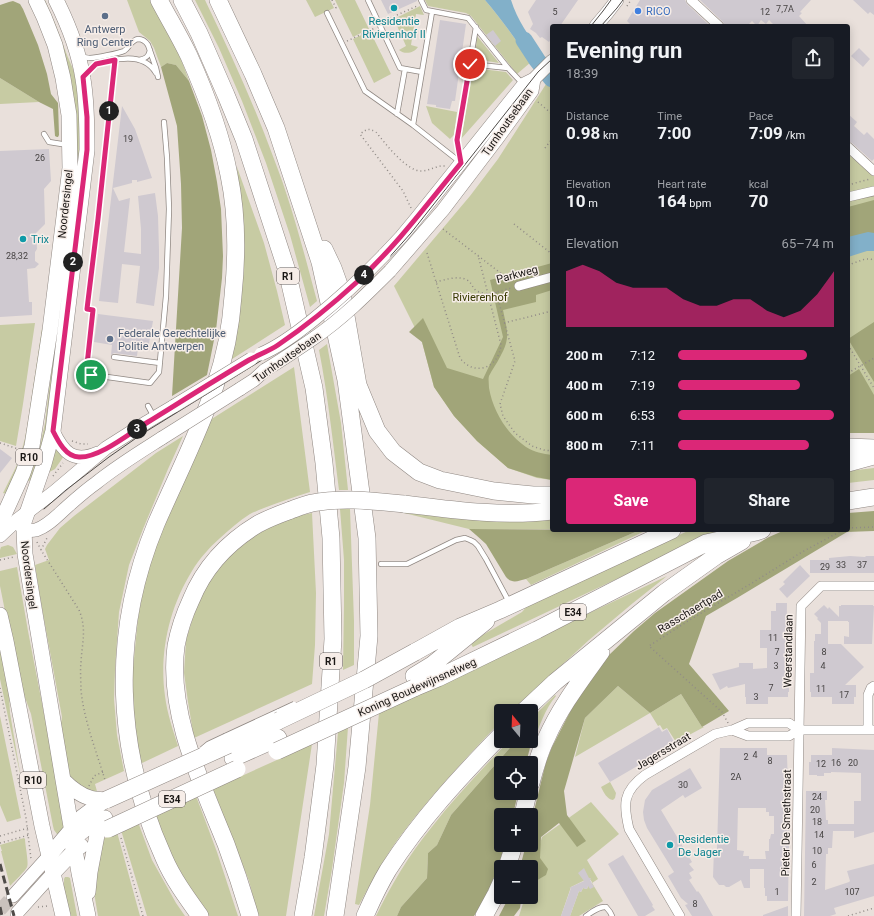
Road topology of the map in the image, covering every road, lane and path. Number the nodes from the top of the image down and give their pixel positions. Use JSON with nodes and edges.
{"nodes":[{"id":1,"x":36,"y":0,"type":"edge"},
{"id":2,"x":56,"y":0,"type":"edge"},
{"id":3,"x":159,"y":0,"type":"edge"},
{"id":4,"x":182,"y":0,"type":"edge"},
{"id":5,"x":218,"y":0,"type":"edge"},
{"id":6,"x":332,"y":0,"type":"edge"},
{"id":7,"x":368,"y":0,"type":"edge"},
{"id":8,"x":617,"y":0,"type":"edge"},
{"id":9,"x":692,"y":0,"type":"edge"},
{"id":10,"x":421,"y":2,"type":"edge"},
{"id":11,"x":432,"y":12,"type":"junction"},
{"id":12,"x":327,"y":13,"type":"joint"},
{"id":13,"x":380,"y":24,"type":"junction"},
{"id":14,"x":598,"y":24,"type":"edge"},
{"id":15,"x":717,"y":24,"type":"edge"},
{"id":16,"x":476,"y":27,"type":"junction"},
{"id":17,"x":342,"y":43,"type":"junction"},
{"id":18,"x":150,"y":49,"type":"junction"},
{"id":19,"x":77,"y":55,"type":"junction"},
{"id":20,"x":115,"y":60,"type":"junction"},
{"id":21,"x":139,"y":60,"type":"junction"},
{"id":22,"x":470,"y":64,"type":"junction"},
{"id":23,"x":508,"y":68,"type":"junction"},
{"id":24,"x":405,"y":69,"type":"junction"},
{"id":25,"x":422,"y":72,"type":"junction"},
{"id":26,"x":540,"y":73,"type":"edge"},
{"id":27,"x":83,"y":77,"type":"junction"},
{"id":28,"x":538,"y":102,"type":"dead end"},
{"id":29,"x":550,"y":112,"type":"edge"},
{"id":30,"x":398,"y":114,"type":"junction"},
{"id":31,"x":164,"y":122,"type":"dead end"},
{"id":32,"x":413,"y":125,"type":"junction"},
{"id":33,"x":44,"y":134,"type":"dead end"},
{"id":34,"x":550,"y":141,"type":"edge"},
{"id":35,"x":70,"y":146,"type":"junction"},
{"id":36,"x":544,"y":148,"type":"dead end"},
{"id":37,"x":850,"y":148,"type":"edge"},
{"id":38,"x":455,"y":165,"type":"junction"},
{"id":39,"x":874,"y":171,"type":"edge"},
{"id":40,"x":874,"y":178,"type":"edge"},
{"id":41,"x":850,"y":184,"type":"edge"},
{"id":42,"x":297,"y":191,"type":"junction"},
{"id":43,"x":874,"y":191,"type":"edge"},
{"id":44,"x":850,"y":197,"type":"edge"},
{"id":45,"x":413,"y":210,"type":"dead end"},
{"id":46,"x":514,"y":224,"type":"dead end"},
{"id":47,"x":439,"y":226,"type":"dead end"},
{"id":48,"x":550,"y":252,"type":"edge"},
{"id":49,"x":427,"y":253,"type":"dead end"},
{"id":50,"x":478,"y":255,"type":"junction"},
{"id":51,"x":874,"y":261,"type":"edge"},
{"id":52,"x":850,"y":264,"type":"edge"},
{"id":53,"x":550,"y":278,"type":"edge"},
{"id":54,"x":436,"y":282,"type":"junction"},
{"id":55,"x":518,"y":286,"type":"junction"},
{"id":56,"x":496,"y":292,"type":"junction"},
{"id":57,"x":488,"y":294,"type":"junction"},
{"id":58,"x":550,"y":312,"type":"edge"},
{"id":59,"x":504,"y":323,"type":"junction"},
{"id":60,"x":850,"y":348,"type":"edge"},
{"id":61,"x":114,"y":357,"type":"dead end"},
{"id":62,"x":874,"y":358,"type":"edge"},
{"id":63,"x":160,"y":363,"type":"junction"},
{"id":64,"x":860,"y":366,"type":"junction"},
{"id":65,"x":850,"y":372,"type":"edge"},
{"id":66,"x":874,"y":388,"type":"edge"},
{"id":67,"x":148,"y":406,"type":"dead end"},
{"id":68,"x":154,"y":418,"type":"junction"},
{"id":69,"x":53,"y":431,"type":"junction"},
{"id":70,"x":0,"y":443,"type":"edge"},
{"id":71,"x":850,"y":447,"type":"edge"},
{"id":72,"x":106,"y":448,"type":"junction"},
{"id":73,"x":874,"y":448,"type":"edge"},
{"id":74,"x":20,"y":449,"type":"dead end"},
{"id":75,"x":550,"y":451,"type":"edge"},
{"id":76,"x":874,"y":456,"type":"edge"},
{"id":77,"x":850,"y":462,"type":"edge"},
{"id":78,"x":550,"y":495,"type":"edge"},
{"id":79,"x":874,"y":497,"type":"edge"},
{"id":80,"x":850,"y":501,"type":"edge"},
{"id":81,"x":9,"y":504,"type":"junction"},
{"id":82,"x":550,"y":511,"type":"edge"},
{"id":83,"x":23,"y":521,"type":"junction"},
{"id":84,"x":0,"y":526,"type":"edge"},
{"id":85,"x":874,"y":527,"type":"edge"},
{"id":86,"x":850,"y":528,"type":"edge"},
{"id":87,"x":668,"y":532,"type":"edge"},
{"id":88,"x":755,"y":532,"type":"edge"},
{"id":89,"x":757,"y":532,"type":"edge"},
{"id":90,"x":839,"y":532,"type":"edge"},
{"id":91,"x":0,"y":536,"type":"edge"},
{"id":92,"x":41,"y":550,"type":"dead end"},
{"id":93,"x":381,"y":564,"type":"dead end"},
{"id":94,"x":874,"y":586,"type":"edge"},
{"id":95,"x":506,"y":607,"type":"junction"},
{"id":96,"x":0,"y":614,"type":"edge"},
{"id":97,"x":616,"y":632,"type":"junction"},
{"id":98,"x":415,"y":652,"type":"junction"},
{"id":99,"x":376,"y":667,"type":"dead end"},
{"id":100,"x":369,"y":670,"type":"dead end"},
{"id":101,"x":362,"y":672,"type":"dead end"},
{"id":102,"x":414,"y":682,"type":"junction"},
{"id":103,"x":335,"y":685,"type":"dead end"},
{"id":104,"x":874,"y":686,"type":"edge"},
{"id":105,"x":0,"y":688,"type":"edge"},
{"id":106,"x":328,"y":688,"type":"dead end"},
{"id":107,"x":300,"y":701,"type":"dead end"},
{"id":108,"x":531,"y":704,"type":"edge"},
{"id":109,"x":278,"y":730,"type":"junction"},
{"id":110,"x":732,"y":730,"type":"junction"},
{"id":111,"x":799,"y":730,"type":"junction"},
{"id":112,"x":871,"y":730,"type":"edge"},
{"id":113,"x":494,"y":742,"type":"edge"},
{"id":114,"x":231,"y":752,"type":"junction"},
{"id":115,"x":538,"y":759,"type":"edge"},
{"id":116,"x":102,"y":772,"type":"junction"},
{"id":117,"x":62,"y":780,"type":"junction"},
{"id":118,"x":105,"y":780,"type":"dead end"},
{"id":119,"x":89,"y":786,"type":"dead end"},
{"id":120,"x":105,"y":819,"type":"junction"},
{"id":121,"x":28,"y":828,"type":"junction"},
{"id":122,"x":29,"y":834,"type":"junction"},
{"id":123,"x":0,"y":836,"type":"edge"},
{"id":124,"x":73,"y":839,"type":"junction"},
{"id":125,"x":0,"y":843,"type":"edge"},
{"id":126,"x":49,"y":856,"type":"junction"},
{"id":127,"x":32,"y":863,"type":"dead end"},
{"id":128,"x":53,"y":873,"type":"junction"},
{"id":129,"x":13,"y":896,"type":"tunnel mouth"},
{"id":130,"x":494,"y":898,"type":"edge"},
{"id":131,"x":874,"y":908,"type":"edge"},
{"id":132,"x":17,"y":913,"type":"dead end"},
{"id":133,"x":197,"y":913,"type":"edge"},
{"id":134,"x":88,"y":915,"type":"edge"},
{"id":135,"x":63,"y":916,"type":"edge"},
{"id":136,"x":143,"y":916,"type":"edge"},
{"id":137,"x":250,"y":916,"type":"edge"},
{"id":138,"x":303,"y":916,"type":"edge"},
{"id":139,"x":335,"y":916,"type":"edge"},
{"id":140,"x":364,"y":916,"type":"edge"},
{"id":141,"x":484,"y":916,"type":"edge"},
{"id":142,"x":586,"y":916,"type":"edge"},
{"id":143,"x":612,"y":916,"type":"edge"},
{"id":144,"x":680,"y":916,"type":"edge"},
{"id":145,"x":796,"y":916,"type":"edge"},
{"id":146,"x":848,"y":916,"type":"edge"}],
"edges":[{"from":1,"to":35,"type":"main road","name":"Noordersingel","number":"R10"},
{"from":2,"to":19,"type":"main road","name":"Noordersingel","number":"R10"},
{"from":3,"to":133,"type":"highway"},
{"from":4,"to":138,"type":"highway","number":"R1"},
{"from":5,"to":42,"type":"highway"},
{"from":6,"to":12,"type":"path"},
{"from":7,"to":13,"type":"lane"},
{"from":8,"to":14,"type":"main road"},
{"from":9,"to":15,"type":"street"},
{"from":10,"to":11,"type":"lane"},
{"from":10,"to":13,"type":"path"},
{"from":11,"to":16,"type":"lane"},
{"from":11,"to":25,"type":"lane"},
{"from":12,"to":17,"type":"lane"},
{"from":13,"to":17,"type":"path"},
{"from":13,"to":24,"type":"lane"},
{"from":16,"to":22,"type":"lane"},
{"from":16,"to":23,"type":"lane"},
{"from":17,"to":30,"type":"lane"},
{"from":18,"to":19,"type":"lane"},
{"from":18,"to":21,"type":"lane"},
{"from":18,"to":21,"type":"lane"},
{"from":19,"to":27,"type":"main road","name":"Noordersingel","number":"R10"},
{"from":20,"to":21,"type":"lane"},
{"from":20,"to":27,"type":"lane"},
{"from":20,"to":63,"type":"lane"},
{"from":22,"to":23,"type":"lane"},
{"from":22,"to":38,"type":"lane"},
{"from":23,"to":26,"type":"lane"},
{"from":24,"to":25,"type":"lane"},
{"from":24,"to":30,"type":"lane"},
{"from":25,"to":32,"type":"lane"},
{"from":26,"to":38,"type":"main road","name":"Turnhoutsebaan"},
{"from":26,"to":83,"type":"main road","name":"Turnhoutsebaan","bridge":true},
{"from":27,"to":69,"type":"main road","name":"Noordersingel","number":"R10"},
{"from":28,"to":29,"type":"path"},
{"from":30,"to":32,"type":"lane"},
{"from":31,"to":63,"type":"lane"},
{"from":32,"to":38,"type":"lane"},
{"from":33,"to":35,"type":"lane"},
{"from":34,"to":36,"type":"path"},
{"from":35,"to":81,"type":"main road","name":"Noordersingel","number":"R10"},
{"from":37,"to":39,"type":"street"},
{"from":38,"to":45,"type":"path"},
{"from":38,"to":68,"type":"main road","name":"Turnhoutsebaan","bridge":true},
{"from":40,"to":41,"type":"path"},
{"from":42,"to":78,"type":"highway"},
{"from":42,"to":139,"type":"highway"},
{"from":43,"to":44,"type":"street"},
{"from":46,"to":48,"type":"path"},
{"from":47,"to":50,"type":"path"},
{"from":49,"to":54,"type":"path"},
{"from":50,"to":55,"type":"path"},
{"from":50,"to":57,"type":"path"},
{"from":51,"to":52,"type":"path"},
{"from":53,"to":55,"type":"street","name":"Parkweg"},
{"from":54,"to":57,"type":"path"},
{"from":54,"to":57,"type":"path"},
{"from":55,"to":56,"type":"path","name":"Parkweg"},
{"from":56,"to":57,"type":"path","name":"Parkweg"},
{"from":56,"to":59,"type":"path"},
{"from":58,"to":59,"type":"path"},
{"from":59,"to":75,"type":"path"},
{"from":60,"to":64,"type":"path"},
{"from":61,"to":63,"type":"lane"},
{"from":62,"to":64,"type":"path"},
{"from":64,"to":65,"type":"path"},
{"from":64,"to":66,"type":"path"},
{"from":67,"to":68,"type":"lane"},
{"from":68,"to":72,"type":"main road","name":"Turnhoutsebaan"},
{"from":69,"to":72,"type":"main road"},
{"from":69,"to":83,"type":"main road","name":"Noordersingel","number":"R10"},
{"from":70,"to":74,"type":"path"},
{"from":71,"to":73,"type":"highway"},
{"from":72,"to":83,"type":"main road","name":"Turnhoutsebaan"},
{"from":76,"to":77,"type":"highway"},
{"from":79,"to":80,"type":"highway"},
{"from":81,"to":83,"type":"main road"},
{"from":81,"to":84,"type":"main road","name":"Noordersingel","number":"R10"},
{"from":82,"to":137,"type":"highway","bridge":true},
{"from":83,"to":91,"type":"main road","name":"Turnhoutsebaan"},
{"from":83,"to":117,"type":"main road","name":"Noordersingel","number":"R10"},
{"from":85,"to":86,"type":"path"},
{"from":87,"to":95,"type":"highway","number":"E34"},
{"from":88,"to":102,"type":"highway","name":"Koning Boudewijnsnelweg","number":"E34"},
{"from":89,"to":97,"type":"highway"},
{"from":90,"to":110,"type":"path","name":"Rasschaertpad"},
{"from":92,"to":116,"type":"path"},
{"from":93,"to":95,"type":"lane"},
{"from":94,"to":111,"type":"street","name":"Weerstandlaan"},
{"from":95,"to":98,"type":"highway","number":"E34"},
{"from":95,"to":102,"type":"highway","number":"E34"},
{"from":96,"to":126,"type":"main road","number":"R10"},
{"from":97,"to":108,"type":"highway"},
{"from":97,"to":115,"type":"highway"},
{"from":98,"to":99,"type":"lane","number":"E34","bridge":true},
{"from":98,"to":109,"type":"highway","number":"E34","bridge":true},
{"from":100,"to":101,"type":"lane"},
{"from":102,"to":109,"type":"highway","name":"Koning Boudewijnsnelweg","number":"E34","bridge":true},
{"from":103,"to":106,"type":"lane"},
{"from":104,"to":112,"type":"street"},
{"from":105,"to":121,"type":"path"},
{"from":107,"to":109,"type":"lane","number":"E34","bridge":true},
{"from":109,"to":114,"type":"highway","number":"E34"},
{"from":109,"to":114,"type":"highway","name":"Koning Boudewijnsnelweg","number":"E34"},
{"from":110,"to":111,"type":"street"},
{"from":110,"to":111,"type":"street","name":"Jagersstraat"},
{"from":110,"to":144,"type":"street","name":"Jagersstraat"},
{"from":111,"to":112,"type":"street"},
{"from":111,"to":145,"type":"street","name":"Pieter De Smethstraat"},
{"from":113,"to":140,"type":"highway"},
{"from":114,"to":120,"type":"highway","name":"Koning Boudewijnsnelweg","number":"E34","bridge":true},
{"from":114,"to":120,"type":"highway","number":"E34","bridge":true},
{"from":116,"to":118,"type":"path"},
{"from":116,"to":119,"type":"path"},
{"from":117,"to":120,"type":"main road"},
{"from":117,"to":124,"type":"main road","name":"Noordersingel","number":"R10"},
{"from":120,"to":124,"type":"main road","number":"E34"},
{"from":120,"to":134,"type":"main road"},
{"from":120,"to":136,"type":"path"},
{"from":121,"to":122,"type":"path"},
{"from":121,"to":123,"type":"path"},
{"from":122,"to":125,"type":"path"},
{"from":122,"to":127,"type":"path"},
{"from":124,"to":126,"type":"main road"},
{"from":124,"to":128,"type":"main road"},
{"from":124,"to":134,"type":"main road","name":"Noordersingel","number":"R10"},
{"from":126,"to":128,"type":"main road","number":"R10"},
{"from":126,"to":129,"type":"main road"},
{"from":128,"to":132,"type":"main road"},
{"from":128,"to":135,"type":"main road","number":"R10"},
{"from":130,"to":141,"type":"highway"},
{"from":131,"to":146,"type":"path"},
{"from":142,"to":143,"type":"lane"}]}
